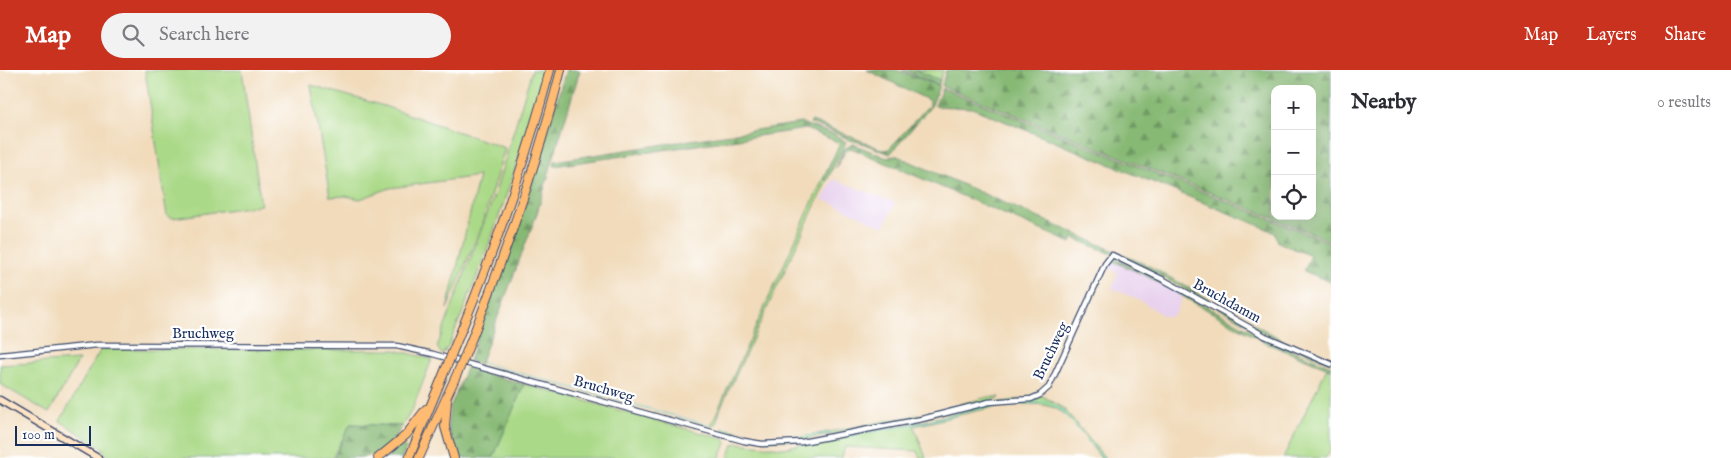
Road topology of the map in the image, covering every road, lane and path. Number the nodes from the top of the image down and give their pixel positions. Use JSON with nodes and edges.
{"nodes":[{"id":1,"x":550,"y":70,"type":"edge"},
{"id":2,"x":560,"y":70,"type":"edge"},
{"id":3,"x":1112,"y":255,"type":"joint"},
{"id":4,"x":0,"y":354,"type":"edge"},
{"id":5,"x":1331,"y":364,"type":"edge"},
{"id":6,"x":448,"y":394,"type":"junction"},
{"id":7,"x":434,"y":398,"type":"junction"},
{"id":8,"x":0,"y":400,"type":"edge"},
{"id":9,"x":98,"y":458,"type":"edge"},
{"id":10,"x":378,"y":458,"type":"edge"},
{"id":11,"x":409,"y":458,"type":"edge"},
{"id":12,"x":419,"y":458,"type":"edge"},
{"id":13,"x":454,"y":458,"type":"edge"}],
"edges":[{"from":1,"to":7,"type":"highway"},
{"from":2,"to":6,"type":"highway"},
{"from":3,"to":4,"type":"street","name":"Bruchweg"},
{"from":3,"to":5,"type":"street","name":"Bruchdamm"},
{"from":6,"to":12,"type":"highway"},
{"from":6,"to":13,"type":"highway"},
{"from":7,"to":10,"type":"highway"},
{"from":7,"to":11,"type":"highway"},
{"from":8,"to":9,"type":"main road"}]}
